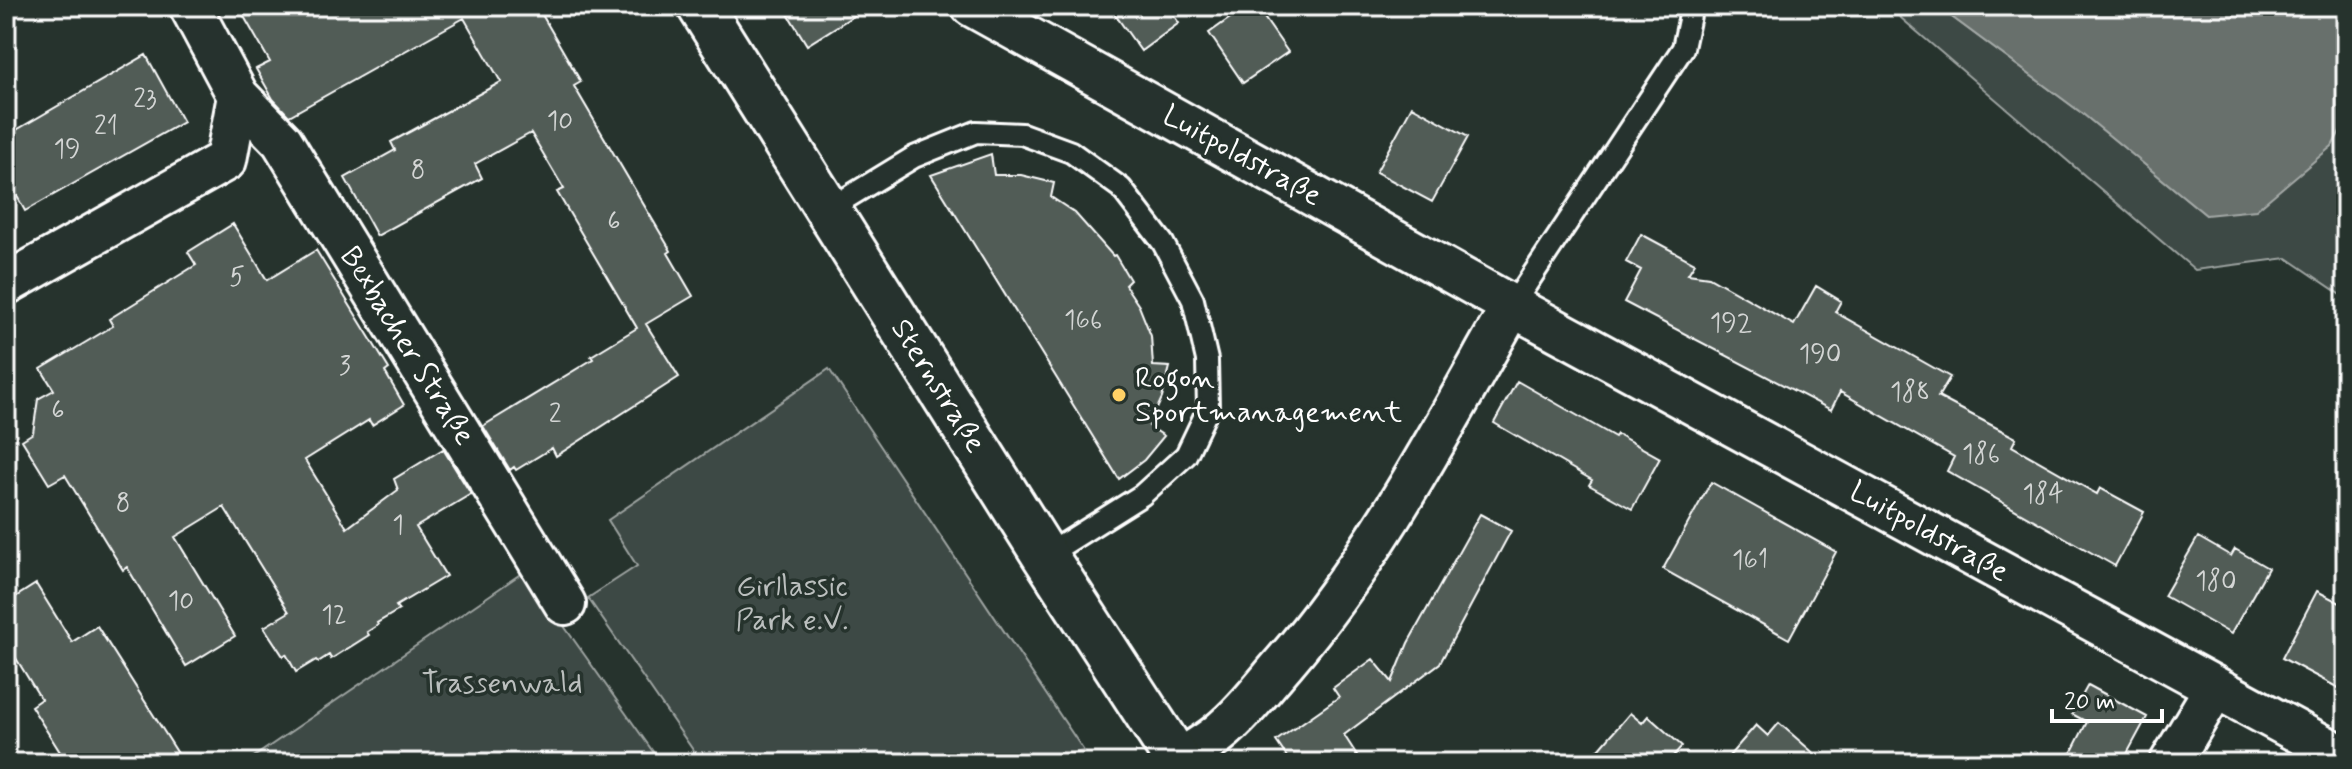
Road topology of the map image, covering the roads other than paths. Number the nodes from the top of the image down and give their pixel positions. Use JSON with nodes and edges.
{"nodes":[{"id":1,"x":190,"y":6,"type":"edge"},
{"id":2,"x":700,"y":6,"type":"edge"},
{"id":3,"x":972,"y":6,"type":"edge"},
{"id":4,"x":1692,"y":6,"type":"edge"},
{"id":5,"x":236,"y":113,"type":"junction"},
{"id":6,"x":827,"y":210,"type":"junction"},
{"id":7,"x":6,"y":284,"type":"edge"},
{"id":8,"x":1512,"y":306,"type":"junction"},
{"id":9,"x":1045,"y":556,"type":"junction"},
{"id":10,"x":565,"y":604,"type":"dead end"},
{"id":11,"x":2215,"y":688,"type":"junction"},
{"id":12,"x":2346,"y":758,"type":"edge"},
{"id":13,"x":1178,"y":762,"type":"edge"},
{"id":14,"x":2170,"y":763,"type":"edge"}],
"edges":[{"from":1,"to":5,"type":"street","name":"Bexbacher Straße"},
{"from":2,"to":6,"type":"main road","name":"Sternstraße"},
{"from":3,"to":8,"type":"street","name":"Luitpoldstraße"},
{"from":4,"to":8,"type":"lane"},
{"from":5,"to":7,"type":"street"},
{"from":5,"to":10,"type":"street","name":"Bexbacher Straße"},
{"from":6,"to":9,"type":"main road","name":"Sternstraße"},
{"from":6,"to":9,"type":"lane"},
{"from":8,"to":11,"type":"street","name":"Luitpoldstraße"},
{"from":8,"to":13,"type":"street"},
{"from":9,"to":13,"type":"main road","name":"Sternstraße"},
{"from":11,"to":12,"type":"street","name":"Luitpoldstraße"},
{"from":11,"to":14,"type":"street"}]}
